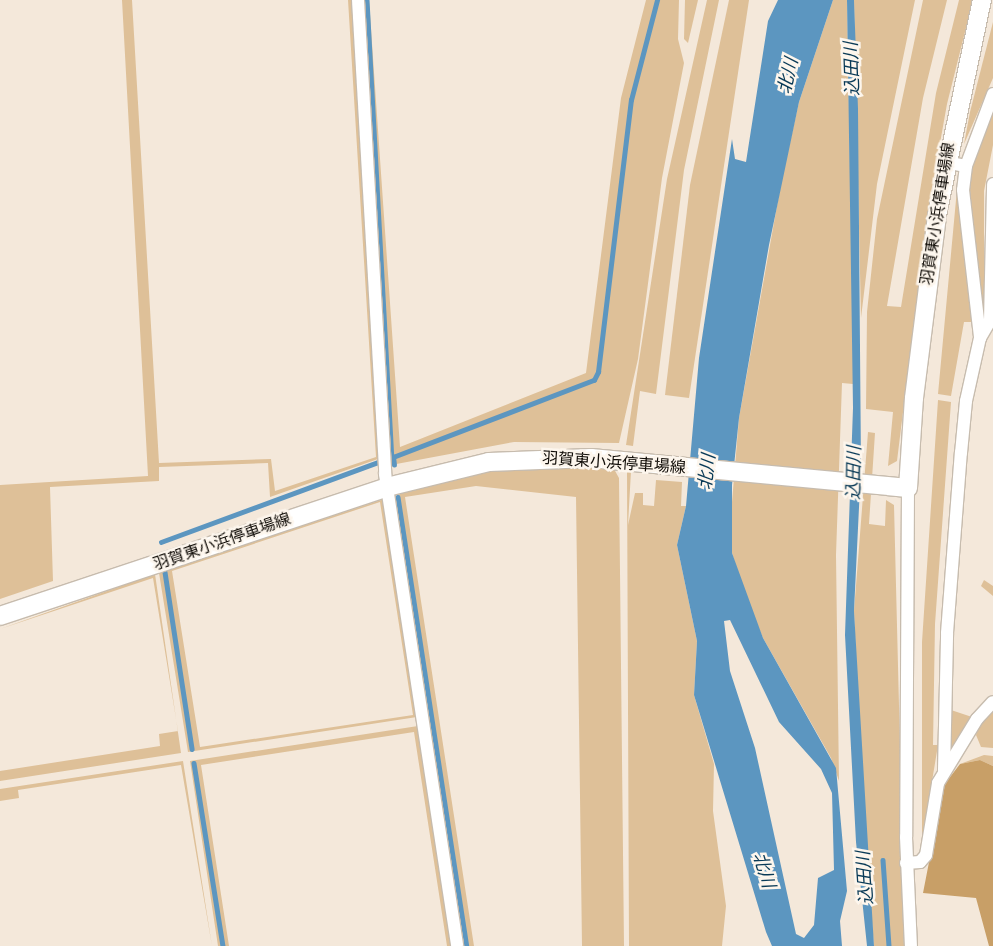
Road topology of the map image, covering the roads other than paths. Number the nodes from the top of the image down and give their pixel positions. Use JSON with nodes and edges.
{"nodes":[{"id":1,"x":358,"y":0,"type":"edge"},
{"id":2,"x":982,"y":0,"type":"edge"},
{"id":3,"x":993,"y":94,"type":"edge"},
{"id":4,"x":945,"y":162,"type":"junction"},
{"id":5,"x":966,"y":166,"type":"junction"},
{"id":6,"x":993,"y":184,"type":"edge"},
{"id":7,"x":980,"y":338,"type":"junction"},
{"id":8,"x":387,"y":487,"type":"junction"},
{"id":9,"x":908,"y":488,"type":"junction"},
{"id":10,"x":0,"y":616,"type":"edge"},
{"id":11,"x":993,"y":702,"type":"edge"},
{"id":12,"x":944,"y":770,"type":"junction"},
{"id":13,"x":906,"y":863,"type":"junction"},
{"id":14,"x":457,"y":946,"type":"edge"},
{"id":15,"x":911,"y":946,"type":"edge"}],
"edges":[{"from":1,"to":8,"type":"street"},
{"from":2,"to":4,"type":"main road","name":"羽賀東小浜停車場線"},
{"from":3,"to":5,"type":"street"},
{"from":4,"to":5,"type":"street"},
{"from":4,"to":9,"type":"main road","name":"羽賀東小浜停車場線"},
{"from":5,"to":7,"type":"street"},
{"from":6,"to":7,"type":"street"},
{"from":7,"to":12,"type":"street"},
{"from":8,"to":9,"type":"main road","name":"羽賀東小浜停車場線"},
{"from":8,"to":10,"type":"main road","name":"羽賀東小浜停車場線"},
{"from":8,"to":14,"type":"street"},
{"from":9,"to":13,"type":"street"},
{"from":11,"to":12,"type":"street"},
{"from":12,"to":13,"type":"street"},
{"from":13,"to":15,"type":"street"}]}
